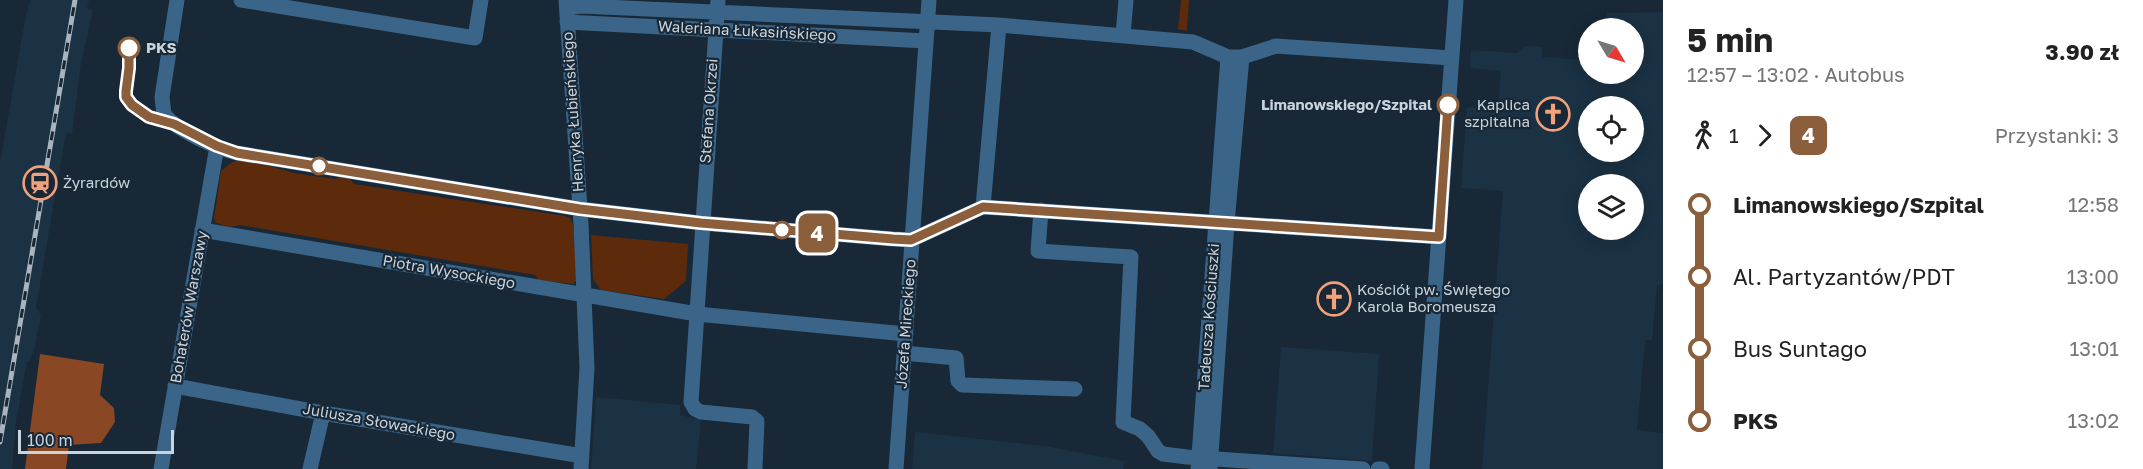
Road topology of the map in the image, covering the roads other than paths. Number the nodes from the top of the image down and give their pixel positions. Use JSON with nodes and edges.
{"nodes":[{"id":1,"x":177,"y":0,"type":"edge"},
{"id":2,"x":241,"y":0,"type":"edge"},
{"id":3,"x":481,"y":0,"type":"edge"},
{"id":4,"x":928,"y":0,"type":"edge"},
{"id":5,"x":1126,"y":0,"type":"edge"},
{"id":6,"x":1456,"y":0,"type":"edge"},
{"id":7,"x":717,"y":6,"type":"edge"},
{"id":8,"x":567,"y":10,"type":"edge"},
{"id":9,"x":927,"y":22,"type":"junction"},
{"id":10,"x":999,"y":25,"type":"junction"},
{"id":11,"x":716,"y":29,"type":"junction"},
{"id":12,"x":1123,"y":35,"type":"junction"},
{"id":13,"x":926,"y":41,"type":"junction"},
{"id":14,"x":1235,"y":57,"type":"junction"},
{"id":15,"x":1451,"y":58,"type":"junction"},
{"id":16,"x":217,"y":146,"type":"junction"},
{"id":17,"x":983,"y":207,"type":"junction"},
{"id":18,"x":580,"y":209,"type":"junction"},
{"id":19,"x":1041,"y":210,"type":"junction"},
{"id":20,"x":1221,"y":222,"type":"junction"},
{"id":21,"x":701,"y":223,"type":"junction"},
{"id":22,"x":201,"y":230,"type":"junction"},
{"id":23,"x":1439,"y":237,"type":"junction"},
{"id":24,"x":911,"y":240,"type":"junction"},
{"id":25,"x":584,"y":295,"type":"junction"},
{"id":26,"x":698,"y":314,"type":"junction"},
{"id":27,"x":906,"y":334,"type":"junction"},
{"id":28,"x":904,"y":353,"type":"junction"},
{"id":29,"x":175,"y":386,"type":"junction"},
{"id":30,"x":1075,"y":389,"type":"dead end"},
{"id":31,"x":323,"y":413,"type":"junction"},
{"id":32,"x":582,"y":462,"type":"edge"},
{"id":33,"x":1208,"y":462,"type":"edge"},
{"id":34,"x":161,"y":469,"type":"edge"},
{"id":35,"x":310,"y":469,"type":"edge"},
{"id":36,"x":755,"y":469,"type":"edge"},
{"id":37,"x":896,"y":469,"type":"edge"},
{"id":38,"x":1363,"y":469,"type":"edge"},
{"id":39,"x":1378,"y":469,"type":"edge"},
{"id":40,"x":1382,"y":469,"type":"edge"},
{"id":41,"x":1422,"y":469,"type":"edge"}],
"edges":[{"from":1,"to":16,"type":"street"},
{"from":2,"to":3,"type":"street"},
{"from":4,"to":9,"type":"street","name":"Józefa Mireckiego"},
{"from":5,"to":12,"type":"street"},
{"from":6,"to":15,"type":"street"},
{"from":7,"to":8,"type":"street","name":"Waleriana Łukasińskiego"},
{"from":7,"to":9,"type":"street","name":"Waleriana Łukasińskiego"},
{"from":7,"to":11,"type":"street","name":"Stefana Okrzei"},
{"from":8,"to":11,"type":"street","name":"Waleriana Łukasińskiego"},
{"from":8,"to":18,"type":"street","name":"Henryka Łubieńskiego"},
{"from":9,"to":10,"type":"street","name":"Waleriana Łukasińskiego"},
{"from":9,"to":13,"type":"street","name":"Józefa Mireckiego"},
{"from":10,"to":12,"type":"street","name":"Waleriana Łukasińskiego"},
{"from":10,"to":17,"type":"street"},
{"from":11,"to":13,"type":"street","name":"Waleriana Łukasińskiego"},
{"from":11,"to":21,"type":"street","name":"Stefana Okrzei"},
{"from":12,"to":14,"type":"street","name":"Waleriana Łukasińskiego"},
{"from":13,"to":24,"type":"street","name":"Józefa Mireckiego"},
{"from":14,"to":15,"type":"street"},
{"from":14,"to":20,"type":"street","name":"Tadeusza Kościuszki"},
{"from":15,"to":23,"type":"street"},
{"from":16,"to":18,"type":"street"},
{"from":16,"to":22,"type":"street","name":"Bohaterów Warszawy"},
{"from":17,"to":19,"type":"street"},
{"from":17,"to":24,"type":"street"},
{"from":18,"to":21,"type":"street"},
{"from":18,"to":25,"type":"street","name":"Henryka Łubieńskiego"},
{"from":19,"to":20,"type":"street"},
{"from":19,"to":33,"type":"street"},
{"from":20,"to":23,"type":"street"},
{"from":20,"to":33,"type":"street","name":"Tadeusza Kościuszki"},
{"from":21,"to":24,"type":"street"},
{"from":21,"to":26,"type":"street"},
{"from":22,"to":25,"type":"street","name":"Piotra Wysockiego"},
{"from":22,"to":29,"type":"street","name":"Bohaterów Warszawy"},
{"from":23,"to":41,"type":"street"},
{"from":24,"to":27,"type":"street","name":"Józefa Mireckiego"},
{"from":25,"to":26,"type":"street","name":"Piotra Wysockiego"},
{"from":25,"to":32,"type":"street","name":"Henryka Łubieńskiego"},
{"from":26,"to":27,"type":"street","name":"Piotra Wysockiego"},
{"from":26,"to":36,"type":"street"},
{"from":27,"to":28,"type":"street","name":"Józefa Mireckiego"},
{"from":28,"to":30,"type":"street"},
{"from":28,"to":37,"type":"street","name":"Józefa Mireckiego"},
{"from":29,"to":31,"type":"street","name":"Juliusza Słowackiego"},
{"from":29,"to":34,"type":"street","name":"Bohaterów Warszawy"},
{"from":31,"to":32,"type":"street","name":"Juliusza Słowackiego"},
{"from":31,"to":35,"type":"street"},
{"from":33,"to":38,"type":"street"},
{"from":39,"to":40,"type":"street"}]}
